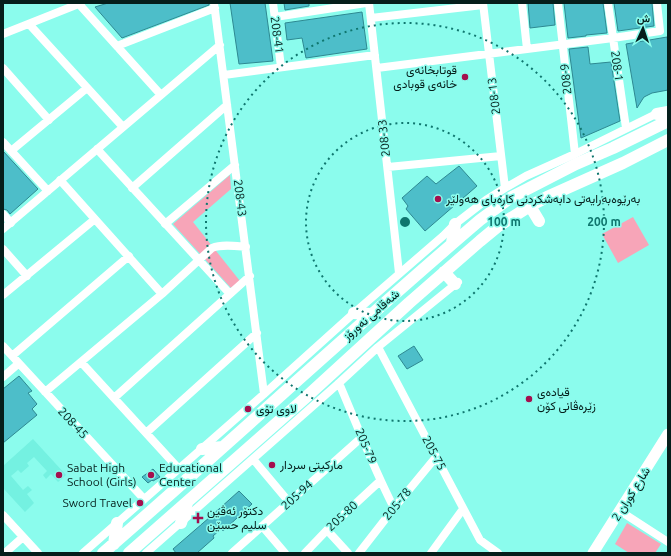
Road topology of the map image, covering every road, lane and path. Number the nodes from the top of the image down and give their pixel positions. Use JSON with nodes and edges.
{"nodes":[{"id":1,"x":80,"y":3,"type":"edge"},
{"id":2,"x":273,"y":3,"type":"edge"},
{"id":3,"x":368,"y":3,"type":"edge"},
{"id":4,"x":522,"y":3,"type":"edge"},
{"id":5,"x":558,"y":3,"type":"edge"},
{"id":6,"x":608,"y":3,"type":"edge"},
{"id":7,"x":657,"y":3,"type":"edge"},
{"id":8,"x":483,"y":4,"type":"edge"},
{"id":9,"x":215,"y":5,"type":"edge"},
{"id":10,"x":275,"y":17,"type":"junction"},
{"id":11,"x":371,"y":18,"type":"junction"},
{"id":12,"x":29,"y":24,"type":"junction"},
{"id":13,"x":3,"y":34,"type":"edge"},
{"id":14,"x":613,"y":38,"type":"junction"},
{"id":15,"x":562,"y":44,"type":"junction"},
{"id":16,"x":220,"y":45,"type":"junction"},
{"id":17,"x":117,"y":46,"type":"junction"},
{"id":18,"x":527,"y":49,"type":"junction"},
{"id":19,"x":489,"y":54,"type":"junction"},
{"id":20,"x":375,"y":55,"type":"junction"},
{"id":21,"x":281,"y":67,"type":"junction"},
{"id":22,"x":3,"y":68,"type":"edge"},
{"id":23,"x":377,"y":68,"type":"junction"},
{"id":24,"x":224,"y":75,"type":"junction"},
{"id":25,"x":87,"y":88,"type":"junction"},
{"id":26,"x":161,"y":95,"type":"junction"},
{"id":27,"x":227,"y":105,"type":"junction"},
{"id":28,"x":668,"y":108,"type":"edge"},
{"id":29,"x":662,"y":113,"type":"edge"},
{"id":30,"x":49,"y":120,"type":"junction"},
{"id":31,"x":668,"y":121,"type":"edge"},
{"id":32,"x":123,"y":127,"type":"junction"},
{"id":33,"x":626,"y":128,"type":"junction"},
{"id":34,"x":668,"y":140,"type":"edge"},
{"id":35,"x":3,"y":142,"type":"edge"},
{"id":36,"x":592,"y":146,"type":"joint"},
{"id":37,"x":97,"y":150,"type":"junction"},
{"id":38,"x":11,"y":151,"type":"junction"},
{"id":39,"x":501,"y":156,"type":"junction"},
{"id":40,"x":580,"y":157,"type":"junction"},
{"id":41,"x":235,"y":165,"type":"junction"},
{"id":42,"x":388,"y":167,"type":"junction"},
{"id":43,"x":60,"y":180,"type":"junction"},
{"id":44,"x":132,"y":188,"type":"junction"},
{"id":45,"x":505,"y":188,"type":"junction"},
{"id":46,"x":48,"y":191,"type":"junction"},
{"id":47,"x":530,"y":206,"type":"junction"},
{"id":48,"x":3,"y":214,"type":"edge"},
{"id":49,"x":95,"y":219,"type":"junction"},
{"id":50,"x":539,"y":221,"type":"dead end"},
{"id":51,"x":11,"y":223,"type":"junction"},
{"id":52,"x":165,"y":224,"type":"junction"},
{"id":53,"x":455,"y":224,"type":"junction"},
{"id":54,"x":3,"y":229,"type":"edge"},
{"id":55,"x":452,"y":243,"type":"junction"},
{"id":56,"x":246,"y":247,"type":"junction"},
{"id":57,"x":3,"y":249,"type":"edge"},
{"id":58,"x":128,"y":256,"type":"junction"},
{"id":59,"x":199,"y":260,"type":"junction"},
{"id":60,"x":444,"y":272,"type":"junction"},
{"id":61,"x":399,"y":273,"type":"junction"},
{"id":62,"x":26,"y":276,"type":"junction"},
{"id":63,"x":250,"y":276,"type":"junction"},
{"id":64,"x":456,"y":283,"type":"joint"},
{"id":65,"x":398,"y":290,"type":"junction"},
{"id":66,"x":162,"y":294,"type":"junction"},
{"id":67,"x":230,"y":294,"type":"junction"},
{"id":68,"x":3,"y":295,"type":"edge"},
{"id":69,"x":409,"y":303,"type":"junction"},
{"id":70,"x":354,"y":313,"type":"junction"},
{"id":71,"x":371,"y":314,"type":"junction"},
{"id":72,"x":257,"y":333,"type":"junction"},
{"id":73,"x":3,"y":346,"type":"edge"},
{"id":74,"x":378,"y":347,"type":"junction"},
{"id":75,"x":12,"y":356,"type":"junction"},
{"id":76,"x":81,"y":362,"type":"junction"},
{"id":77,"x":18,"y":364,"type":"junction"},
{"id":78,"x":3,"y":377,"type":"edge"},
{"id":79,"x":338,"y":383,"type":"junction"},
{"id":80,"x":45,"y":392,"type":"junction"},
{"id":81,"x":264,"y":394,"type":"junction"},
{"id":82,"x":114,"y":398,"type":"junction"},
{"id":83,"x":146,"y":433,"type":"junction"},
{"id":84,"x":668,"y":434,"type":"edge"},
{"id":85,"x":362,"y":437,"type":"junction"},
{"id":86,"x":223,"y":447,"type":"junction"},
{"id":87,"x":202,"y":449,"type":"junction"},
{"id":88,"x":436,"y":457,"type":"junction"},
{"id":89,"x":253,"y":458,"type":"junction"},
{"id":90,"x":179,"y":468,"type":"junction"},
{"id":91,"x":223,"y":471,"type":"junction"},
{"id":92,"x":236,"y":473,"type":"junction"},
{"id":93,"x":380,"y":481,"type":"junction"},
{"id":94,"x":144,"y":499,"type":"junction"},
{"id":95,"x":188,"y":502,"type":"junction"},
{"id":96,"x":289,"y":502,"type":"junction"},
{"id":97,"x":394,"y":508,"type":"junction"},
{"id":98,"x":463,"y":509,"type":"junction"},
{"id":99,"x":620,"y":511,"type":"junction"},
{"id":100,"x":3,"y":515,"type":"edge"},
{"id":101,"x":117,"y":523,"type":"junction"},
{"id":102,"x":181,"y":523,"type":"junction"},
{"id":103,"x":262,"y":526,"type":"junction"},
{"id":104,"x":327,"y":530,"type":"junction"},
{"id":105,"x":23,"y":537,"type":"junction"},
{"id":106,"x":667,"y":541,"type":"edge"},
{"id":107,"x":114,"y":544,"type":"junction"},
{"id":108,"x":5,"y":553,"type":"edge"},
{"id":109,"x":38,"y":553,"type":"edge"},
{"id":110,"x":83,"y":553,"type":"edge"},
{"id":111,"x":103,"y":553,"type":"edge"},
{"id":112,"x":129,"y":553,"type":"edge"},
{"id":113,"x":146,"y":553,"type":"edge"},
{"id":114,"x":232,"y":553,"type":"edge"},
{"id":115,"x":285,"y":553,"type":"edge"},
{"id":116,"x":305,"y":553,"type":"edge"},
{"id":117,"x":348,"y":553,"type":"edge"},
{"id":118,"x":359,"y":553,"type":"edge"},
{"id":119,"x":431,"y":553,"type":"edge"},
{"id":120,"x":498,"y":553,"type":"edge"},
{"id":121,"x":592,"y":553,"type":"edge"}],
"edges":[{"from":1,"to":12,"type":"street"},
{"from":1,"to":17,"type":"street"},
{"from":2,"to":10,"type":"street","name":"208-41"},
{"from":3,"to":10,"type":"street"},
{"from":3,"to":11,"type":"street","name":"208-33"},
{"from":4,"to":18,"type":"street"},
{"from":5,"to":15,"type":"street","name":"208-9"},
{"from":6,"to":14,"type":"street","name":"208-1"},
{"from":7,"to":14,"type":"street"},
{"from":8,"to":11,"type":"street"},
{"from":8,"to":19,"type":"street","name":"208-13"},
{"from":9,"to":16,"type":"street","name":"208-43"},
{"from":9,"to":17,"type":"street"},
{"from":10,"to":21,"type":"street","name":"208-41"},
{"from":11,"to":20,"type":"street","name":"208-33"},
{"from":12,"to":13,"type":"street"},
{"from":12,"to":25,"type":"street"},
{"from":14,"to":15,"type":"street"},
{"from":14,"to":33,"type":"street","name":"208-1"},
{"from":15,"to":18,"type":"street"},
{"from":15,"to":40,"type":"street","name":"208-9"},
{"from":16,"to":24,"type":"street","name":"208-43"},
{"from":16,"to":26,"type":"street"},
{"from":17,"to":26,"type":"street"},
{"from":18,"to":19,"type":"street"},
{"from":19,"to":23,"type":"street"},
{"from":19,"to":39,"type":"street","name":"208-13"},
{"from":20,"to":21,"type":"street"},
{"from":20,"to":23,"type":"street","name":"208-33"},
{"from":21,"to":24,"type":"street"},
{"from":22,"to":30,"type":"street"},
{"from":23,"to":42,"type":"street","name":"208-33"},
{"from":24,"to":27,"type":"street","name":"208-43"},
{"from":25,"to":30,"type":"street"},
{"from":25,"to":32,"type":"street"},
{"from":26,"to":32,"type":"street"},
{"from":27,"to":41,"type":"street","name":"208-43"},
{"from":27,"to":44,"type":"street"},
{"from":28,"to":29,"type":"street"},
{"from":29,"to":33,"type":"street"},
{"from":30,"to":38,"type":"street"},
{"from":31,"to":40,"type":"main road","name":"شەقامی نەورۆز"},
{"from":32,"to":37,"type":"street"},
{"from":33,"to":36,"type":"street"},
{"from":34,"to":47,"type":"main road","name":"شەقامی نەورۆز"},
{"from":35,"to":38,"type":"street"},
{"from":36,"to":40,"type":"main road"},
{"from":37,"to":43,"type":"street"},
{"from":37,"to":44,"type":"street"},
{"from":38,"to":46,"type":"street"},
{"from":39,"to":42,"type":"street"},
{"from":39,"to":45,"type":"street","name":"208-13"},
{"from":40,"to":45,"type":"street"},
{"from":40,"to":55,"type":"main road","name":"شەقامی نەورۆز"},
{"from":41,"to":52,"type":"street"},
{"from":41,"to":56,"type":"street","name":"208-43"},
{"from":42,"to":61,"type":"street","name":"208-33"},
{"from":43,"to":46,"type":"street"},
{"from":43,"to":49,"type":"street"},
{"from":44,"to":52,"type":"street"},
{"from":45,"to":53,"type":"street"},
{"from":46,"to":51,"type":"street"},
{"from":47,"to":50,"type":"main road"},
{"from":47,"to":60,"type":"main road","name":"شەقامی نەورۆز"},
{"from":48,"to":51,"type":"street"},
{"from":49,"to":58,"type":"street"},
{"from":49,"to":62,"type":"street"},
{"from":51,"to":54,"type":"street"},
{"from":52,"to":59,"type":"street"},
{"from":53,"to":55,"type":"main road"},
{"from":53,"to":61,"type":"street"},
{"from":55,"to":65,"type":"main road","name":"شەقامی نەورۆز"},
{"from":56,"to":59,"type":"street"},
{"from":56,"to":63,"type":"street","name":"208-43"},
{"from":57,"to":62,"type":"street"},
{"from":58,"to":66,"type":"street"},
{"from":58,"to":75,"type":"street"},
{"from":59,"to":66,"type":"street"},
{"from":59,"to":67,"type":"street"},
{"from":60,"to":64,"type":"main road"},
{"from":60,"to":69,"type":"main road","name":"شەقامی نەورۆز"},
{"from":61,"to":70,"type":"street"},
{"from":62,"to":68,"type":"street"},
{"from":63,"to":67,"type":"street"},
{"from":63,"to":72,"type":"street","name":"208-43"},
{"from":64,"to":74,"type":"street"},
{"from":65,"to":69,"type":"main road"},
{"from":65,"to":71,"type":"main road","name":"شەقامی نەورۆز"},
{"from":66,"to":76,"type":"street"},
{"from":67,"to":82,"type":"street"},
{"from":69,"to":91,"type":"main road","name":"شەقامی نەورۆز"},
{"from":70,"to":71,"type":"main road"},
{"from":70,"to":81,"type":"street"},
{"from":71,"to":86,"type":"main road","name":"شەقامی نەورۆز"},
{"from":72,"to":81,"type":"street","name":"208-43"},
{"from":72,"to":83,"type":"street"},
{"from":73,"to":75,"type":"street","name":"208-45"},
{"from":74,"to":79,"type":"street"},
{"from":74,"to":88,"type":"street","name":"205-75"},
{"from":75,"to":77,"type":"street","name":"208-45"},
{"from":76,"to":80,"type":"street"},
{"from":76,"to":82,"type":"street"},
{"from":77,"to":78,"type":"street"},
{"from":77,"to":80,"type":"street","name":"208-45"},
{"from":79,"to":85,"type":"street","name":"205-79"},
{"from":79,"to":89,"type":"street"},
{"from":80,"to":94,"type":"street","name":"208-45"},
{"from":81,"to":87,"type":"street"},
{"from":82,"to":83,"type":"street"},
{"from":83,"to":90,"type":"street"},
{"from":84,"to":99,"type":"street","name":"شارع كوران 2"},
{"from":85,"to":93,"type":"street","name":"205-79"},
{"from":85,"to":96,"type":"street","name":"205-94"},
{"from":86,"to":87,"type":"main road"},
{"from":86,"to":107,"type":"main road","name":"شەقامی نەورۆز"},
{"from":87,"to":90,"type":"street"},
{"from":88,"to":97,"type":"street","name":"205-78"},
{"from":88,"to":98,"type":"street","name":"205-75"},
{"from":89,"to":92,"type":"street"},
{"from":89,"to":96,"type":"street"},
{"from":90,"to":94,"type":"street"},
{"from":91,"to":92,"type":"main road"},
{"from":91,"to":95,"type":"main road","name":"شەقامی نەورۆز"},
{"from":92,"to":102,"type":"street"},
{"from":93,"to":97,"type":"street","name":"205-79"},
{"from":93,"to":104,"type":"street","name":"205-80"},
{"from":94,"to":101,"type":"street"},
{"from":95,"to":102,"type":"main road"},
{"from":95,"to":112,"type":"main road","name":"شەقامی نەورۆز"},
{"from":96,"to":103,"type":"street","name":"205-94"},
{"from":97,"to":118,"type":"street","name":"205-78"},
{"from":98,"to":119,"type":"street"},
{"from":98,"to":120,"type":"street","name":"205-75"},
{"from":99,"to":106,"type":"street"},
{"from":99,"to":121,"type":"street","name":"شارع كوران 2"},
{"from":100,"to":105,"type":"street"},
{"from":101,"to":107,"type":"main road"},
{"from":101,"to":110,"type":"street"},
{"from":102,"to":113,"type":"street"},
{"from":103,"to":114,"type":"street","name":"205-94"},
{"from":103,"to":115,"type":"street"},
{"from":104,"to":116,"type":"street","name":"205-80"},
{"from":104,"to":117,"type":"street"},
{"from":105,"to":108,"type":"street"},
{"from":105,"to":109,"type":"street"},
{"from":107,"to":111,"type":"main road","name":"شەقامی نەورۆز"}]}
